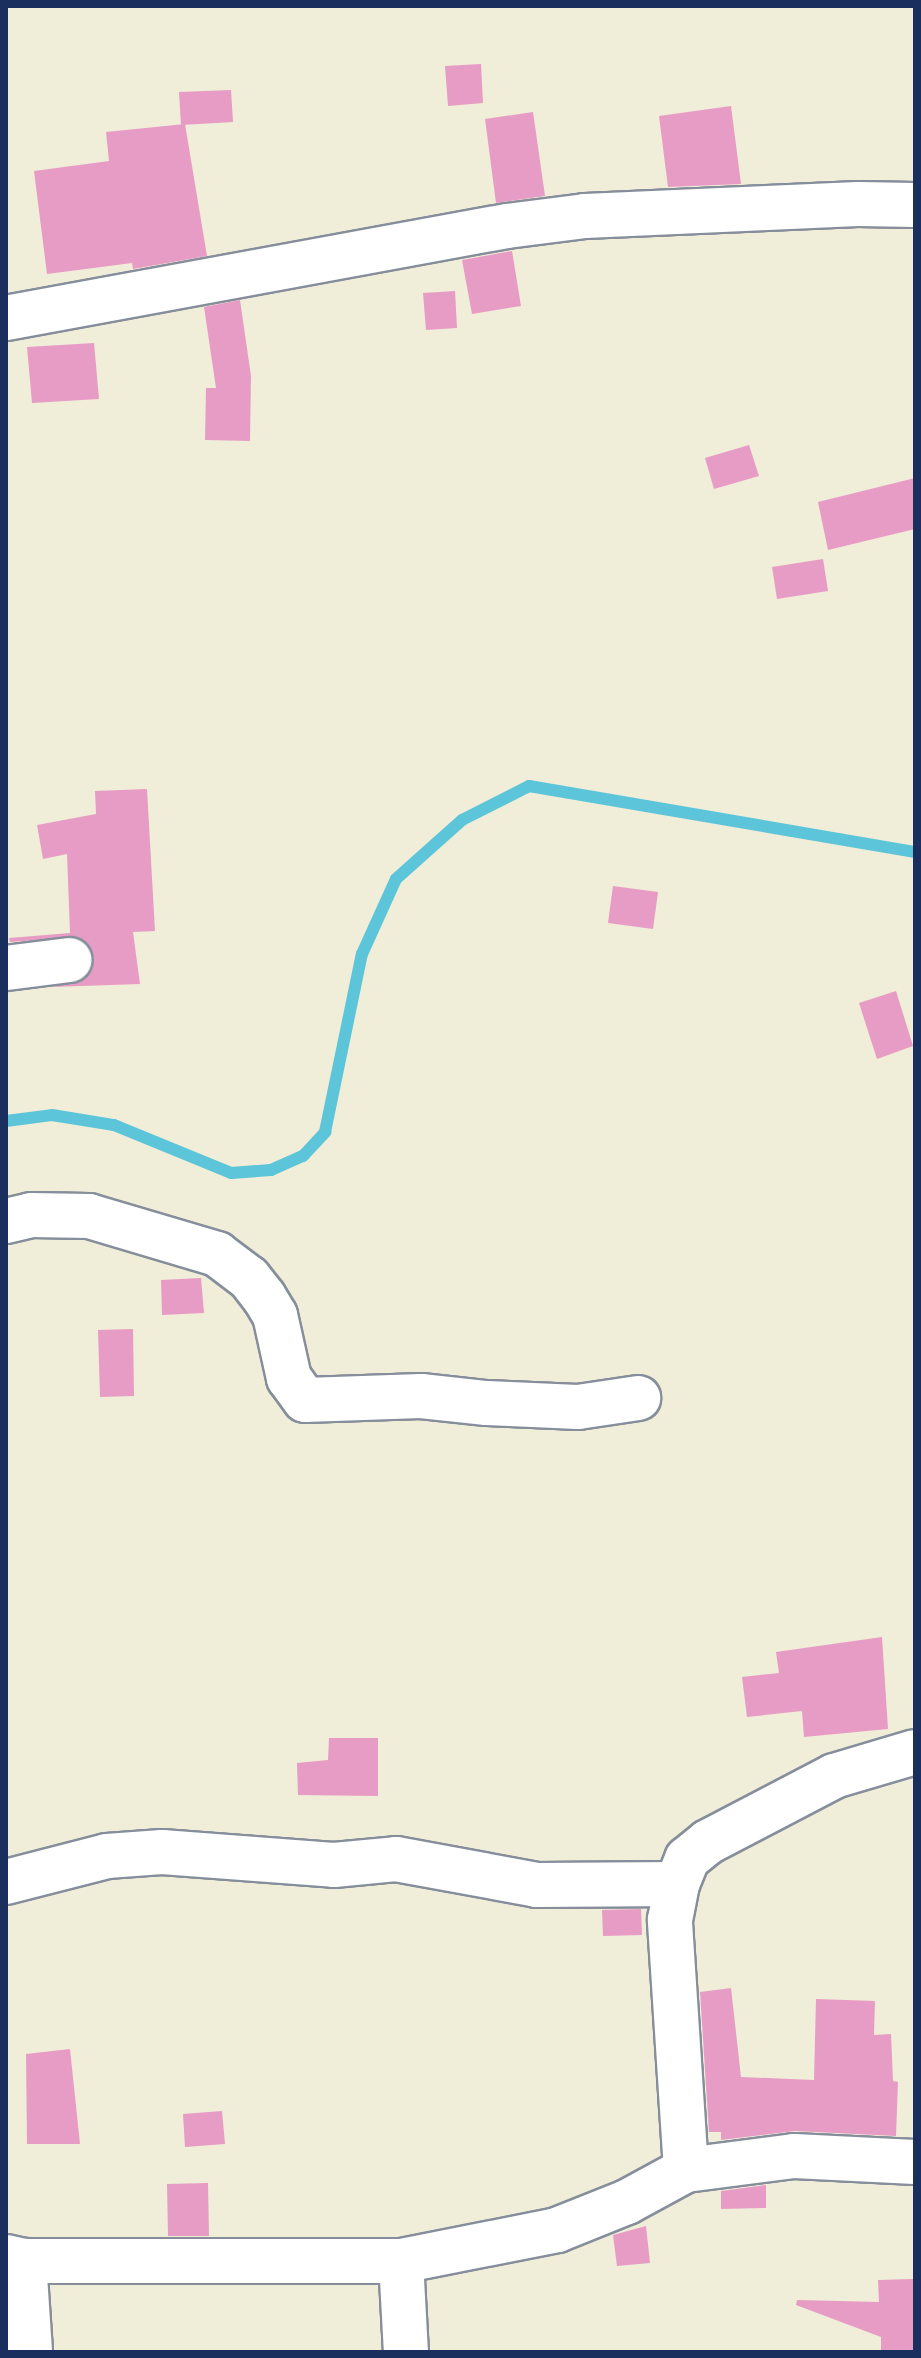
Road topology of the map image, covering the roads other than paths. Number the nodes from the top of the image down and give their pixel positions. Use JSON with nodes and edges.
{"nodes":[{"id":1,"x":915,"y":205,"type":"edge"},
{"id":2,"x":6,"y":318,"type":"edge"},
{"id":3,"x":69,"y":960,"type":"dead end"},
{"id":4,"x":6,"y":968,"type":"edge"},
{"id":5,"x":6,"y":1221,"type":"edge"},
{"id":6,"x":638,"y":1398,"type":"dead end"},
{"id":7,"x":915,"y":1752,"type":"edge"},
{"id":8,"x":6,"y":1882,"type":"edge"},
{"id":9,"x":677,"y":1884,"type":"junction"},
{"id":10,"x":915,"y":2162,"type":"edge"},
{"id":11,"x":686,"y":2170,"type":"junction"},
{"id":12,"x":15,"y":2259,"type":"edge"},
{"id":13,"x":401,"y":2261,"type":"junction"},
{"id":14,"x":30,"y":2352,"type":"edge"},
{"id":15,"x":406,"y":2352,"type":"edge"}],
"edges":[{"from":1,"to":2,"type":"street"},
{"from":3,"to":4,"type":"street"},
{"from":5,"to":6,"type":"street"},
{"from":7,"to":9,"type":"street"},
{"from":8,"to":9,"type":"street"},
{"from":9,"to":11,"type":"street"},
{"from":10,"to":11,"type":"street"},
{"from":11,"to":13,"type":"street"},
{"from":12,"to":13,"type":"street"},
{"from":12,"to":14,"type":"street"},
{"from":13,"to":15,"type":"street"}]}
